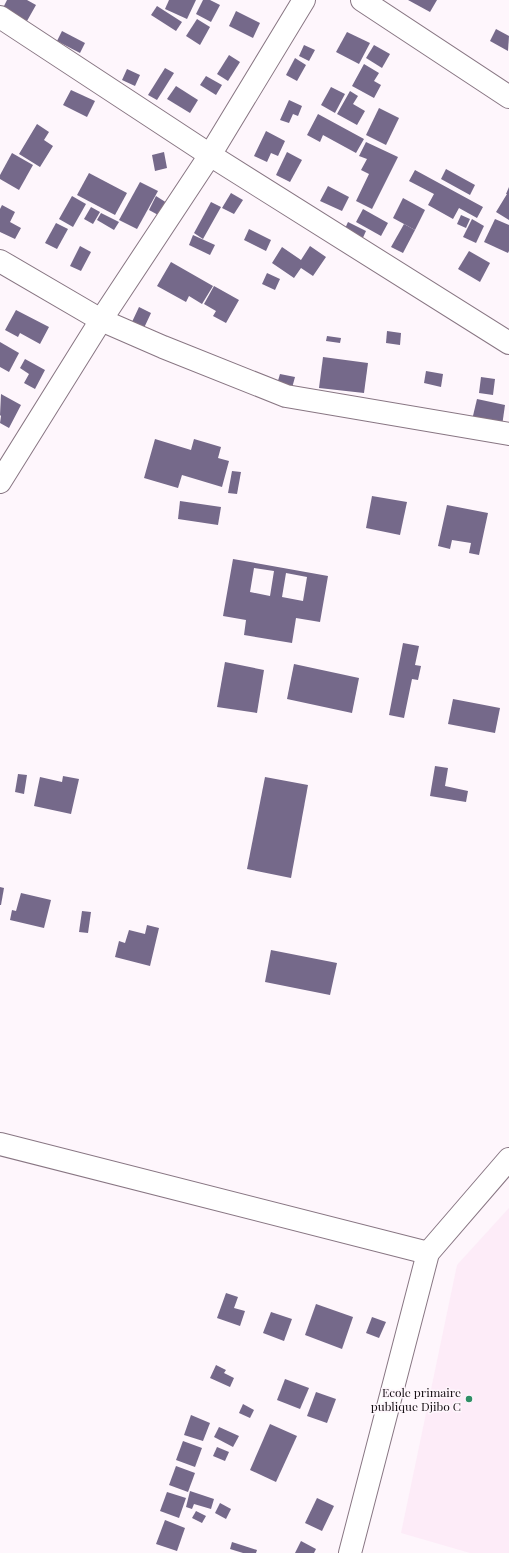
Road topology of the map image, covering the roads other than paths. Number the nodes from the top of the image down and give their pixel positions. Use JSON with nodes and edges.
{"nodes":[{"id":1,"x":304,"y":0,"type":"edge"},
{"id":2,"x":362,"y":0,"type":"edge"},
{"id":3,"x":0,"y":17,"type":"edge"},
{"id":4,"x":509,"y":98,"type":"edge"},
{"id":5,"x":210,"y":155,"type":"junction"},
{"id":6,"x":0,"y":261,"type":"edge"},
{"id":7,"x":101,"y":320,"type":"junction"},
{"id":8,"x":509,"y":342,"type":"edge"},
{"id":9,"x":509,"y":434,"type":"edge"},
{"id":10,"x":0,"y":482,"type":"edge"},
{"id":11,"x":0,"y":1144,"type":"edge"},
{"id":12,"x":509,"y":1159,"type":"edge"},
{"id":13,"x":428,"y":1253,"type":"junction"},
{"id":14,"x":350,"y":1553,"type":"edge"}],
"edges":[{"from":1,"to":5,"type":"street"},
{"from":2,"to":4,"type":"street"},
{"from":3,"to":5,"type":"street"},
{"from":5,"to":7,"type":"street"},
{"from":5,"to":8,"type":"street"},
{"from":6,"to":7,"type":"street"},
{"from":7,"to":9,"type":"street"},
{"from":7,"to":10,"type":"street"},
{"from":11,"to":13,"type":"street"},
{"from":12,"to":13,"type":"street"},
{"from":13,"to":14,"type":"street"}]}
